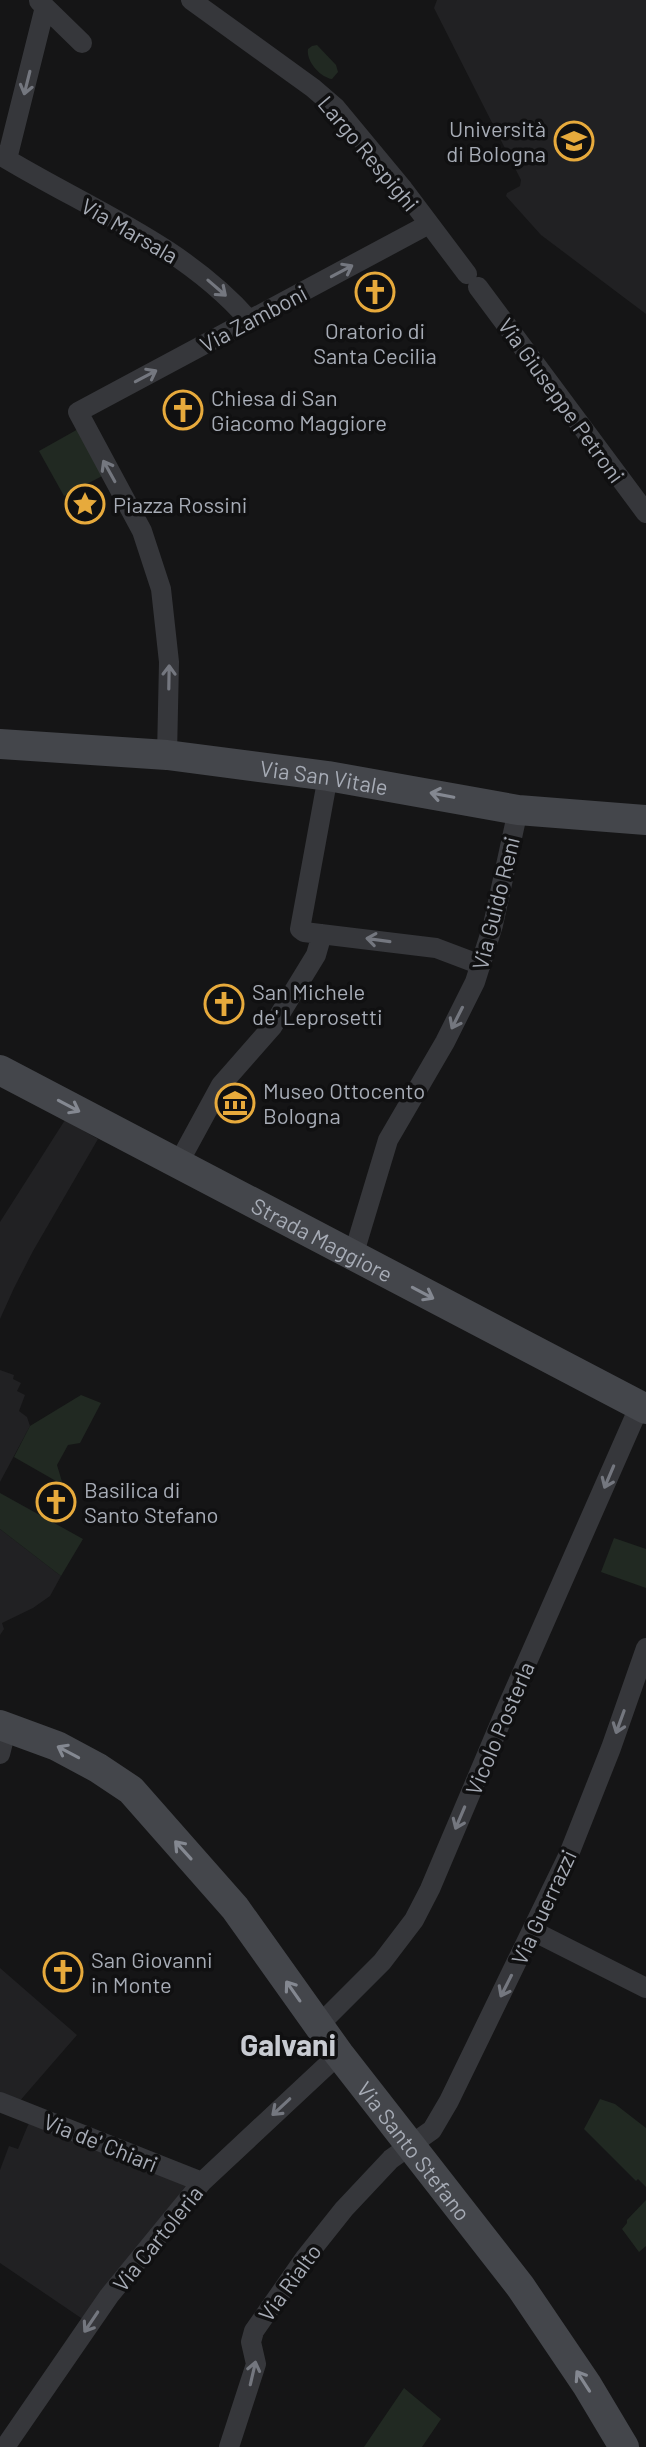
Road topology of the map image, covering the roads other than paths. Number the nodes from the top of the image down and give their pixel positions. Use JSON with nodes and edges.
{"nodes":[{"id":1,"x":191,"y":0,"type":"edge"},
{"id":2,"x":42,"y":4,"type":"edge"},
{"id":3,"x":82,"y":43,"type":"dead end"},
{"id":4,"x":4,"y":157,"type":"edge"},
{"id":5,"x":429,"y":224,"type":"junction"},
{"id":6,"x":473,"y":281,"type":"joint"},
{"id":7,"x":249,"y":320,"type":"junction"},
{"id":8,"x":646,"y":513,"type":"edge"},
{"id":9,"x":0,"y":744,"type":"edge"},
{"id":10,"x":167,"y":755,"type":"junction"},
{"id":11,"x":328,"y":776,"type":"junction"},
{"id":12,"x":518,"y":810,"type":"junction"},
{"id":13,"x":646,"y":820,"type":"edge"},
{"id":14,"x":322,"y":934,"type":"junction"},
{"id":15,"x":481,"y":965,"type":"junction"},
{"id":16,"x":0,"y":1070,"type":"edge"},
{"id":17,"x":178,"y":1164,"type":"junction"},
{"id":18,"x":353,"y":1256,"type":"junction"},
{"id":19,"x":643,"y":1407,"type":"edge"},
{"id":20,"x":646,"y":1648,"type":"edge"},
{"id":21,"x":2,"y":1735,"type":"edge"},
{"id":22,"x":533,"y":1931,"type":"junction"},
{"id":23,"x":646,"y":1988,"type":"edge"},
{"id":24,"x":318,"y":2026,"type":"junction"},
{"id":25,"x":339,"y":2054,"type":"junction"},
{"id":26,"x":0,"y":2102,"type":"edge"},
{"id":27,"x":410,"y":2148,"type":"junction"},
{"id":28,"x":202,"y":2182,"type":"junction"},
{"id":29,"x":5,"y":2447,"type":"edge"},
{"id":30,"x":229,"y":2447,"type":"edge"},
{"id":31,"x":624,"y":2447,"type":"edge"}],
"edges":[{"from":1,"to":5,"type":"street","name":"Largo Respighi"},
{"from":2,"to":3,"type":"street"},
{"from":2,"to":4,"type":"street","one_way":true},
{"from":4,"to":7,"type":"street","name":"Via Marsala","one_way":true},
{"from":5,"to":6,"type":"street","name":"Largo Respighi"},
{"from":7,"to":5,"type":"street","name":"Via Zamboni","one_way":true},
{"from":6,"to":8,"type":"street","name":"Via Giuseppe Petroni"},
{"from":10,"to":7,"type":"street","name":"Via Zamboni","one_way":true},
{"from":9,"to":10,"type":"street","name":"Via San Vitale"},
{"from":10,"to":11,"type":"street","name":"Via San Vitale"},
{"from":12,"to":11,"type":"street","name":"Via San Vitale","one_way":true},
{"from":11,"to":14,"type":"street"},
{"from":12,"to":13,"type":"street","name":"Via San Vitale"},
{"from":12,"to":15,"type":"street","name":"Via Guido Reni"},
{"from":15,"to":14,"type":"street","one_way":true},
{"from":14,"to":17,"type":"street"},
{"from":15,"to":18,"type":"street","name":"Via Guido Reni","one_way":true},
{"from":16,"to":17,"type":"street","name":"Strada Maggiore","one_way":true},
{"from":17,"to":18,"type":"street","name":"Strada Maggiore"},
{"from":18,"to":19,"type":"street","name":"Strada Maggiore","one_way":true},
{"from":19,"to":24,"type":"street","name":"Vicolo Posterla","one_way":true},
{"from":20,"to":22,"type":"street","name":"Via Guerrazzi","one_way":true},
{"from":24,"to":21,"type":"street","name":"Via Santo Stefano","one_way":true},
{"from":22,"to":23,"type":"street"},
{"from":22,"to":27,"type":"street","name":"Via Guerrazzi","one_way":true},
{"from":24,"to":25,"type":"street","name":"Via Santo Stefano"},
{"from":25,"to":27,"type":"street","name":"Via Santo Stefano"},
{"from":25,"to":28,"type":"street","name":"Via Cartoleria","one_way":true},
{"from":26,"to":28,"type":"street","name":"Via de' Chiari"},
{"from":30,"to":27,"type":"street","name":"Via Rialto","one_way":true},
{"from":31,"to":27,"type":"street","name":"Via Santo Stefano","one_way":true},
{"from":28,"to":29,"type":"street","name":"Via Cartoleria","one_way":true}]}
